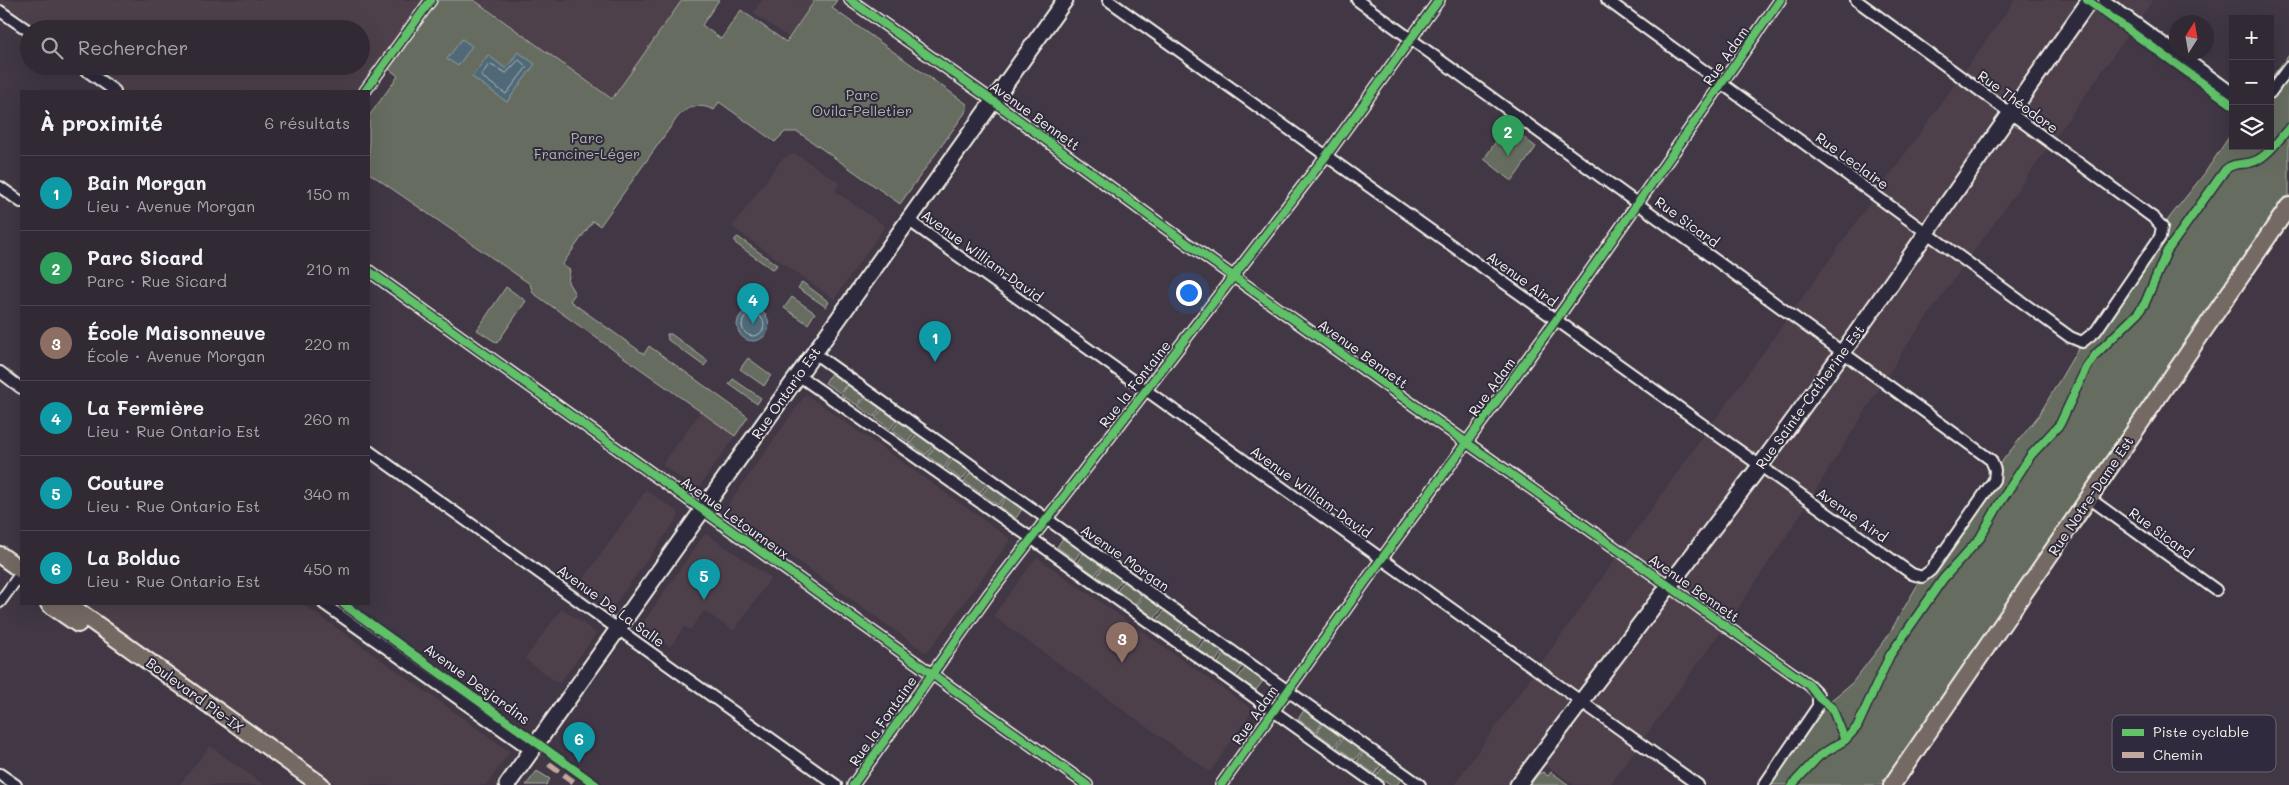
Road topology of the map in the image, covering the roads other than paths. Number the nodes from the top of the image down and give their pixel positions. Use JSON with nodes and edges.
{"nodes":[{"id":1,"x":431,"y":0,"type":"edge"},
{"id":2,"x":850,"y":0,"type":"edge"},
{"id":3,"x":1065,"y":0,"type":"edge"},
{"id":4,"x":1108,"y":0,"type":"edge"},
{"id":5,"x":1357,"y":0,"type":"edge"},
{"id":6,"x":1439,"y":0,"type":"edge"},
{"id":7,"x":1607,"y":0,"type":"edge"},
{"id":8,"x":1780,"y":0,"type":"edge"},
{"id":9,"x":1856,"y":0,"type":"edge"},
{"id":10,"x":2090,"y":0,"type":"edge"},
{"id":11,"x":2104,"y":0,"type":"edge"},
{"id":12,"x":0,"y":11,"type":"edge"},
{"id":13,"x":20,"y":25,"type":"edge"},
{"id":14,"x":1411,"y":39,"type":"junction"},
{"id":15,"x":2169,"y":46,"type":"edge"},
{"id":16,"x":2188,"y":60,"type":"edge"},
{"id":17,"x":2289,"y":67,"type":"edge"},
{"id":18,"x":93,"y":75,"type":"edge"},
{"id":19,"x":1722,"y":83,"type":"junction"},
{"id":20,"x":2274,"y":88,"type":"edge"},
{"id":21,"x":114,"y":90,"type":"edge"},
{"id":22,"x":366,"y":90,"type":"edge"},
{"id":23,"x":2229,"y":90,"type":"edge"},
{"id":24,"x":993,"y":101,"type":"junction"},
{"id":25,"x":2010,"y":114,"type":"junction"},
{"id":26,"x":1326,"y":156,"type":"junction"},
{"id":27,"x":0,"y":187,"type":"edge"},
{"id":28,"x":20,"y":201,"type":"edge"},
{"id":29,"x":1638,"y":203,"type":"junction"},
{"id":30,"x":2289,"y":206,"type":"edge"},
{"id":31,"x":908,"y":220,"type":"junction"},
{"id":32,"x":1926,"y":233,"type":"junction"},
{"id":33,"x":370,"y":272,"type":"edge"},
{"id":34,"x":1235,"y":275,"type":"junction"},
{"id":35,"x":1556,"y":320,"type":"junction"},
{"id":36,"x":2082,"y":342,"type":"joint"},
{"id":37,"x":1843,"y":352,"type":"junction"},
{"id":38,"x":814,"y":353,"type":"junction"},
{"id":39,"x":0,"y":372,"type":"edge"},
{"id":40,"x":798,"y":375,"type":"junction"},
{"id":41,"x":20,"y":387,"type":"edge"},
{"id":42,"x":1146,"y":390,"type":"junction"},
{"id":43,"x":1468,"y":442,"type":"junction"},
{"id":44,"x":370,"y":452,"type":"edge"},
{"id":45,"x":1760,"y":466,"type":"junction"},
{"id":46,"x":2089,"y":498,"type":"junction"},
{"id":47,"x":703,"y":510,"type":"junction"},
{"id":48,"x":1045,"y":519,"type":"junction"},
{"id":49,"x":1031,"y":538,"type":"junction"},
{"id":50,"x":0,"y":555,"type":"edge"},
{"id":51,"x":1382,"y":559,"type":"junction"},
{"id":52,"x":0,"y":569,"type":"edge"},
{"id":53,"x":20,"y":577,"type":"edge"},
{"id":54,"x":1922,"y":577,"type":"joint"},
{"id":55,"x":1670,"y":585,"type":"junction"},
{"id":56,"x":2216,"y":590,"type":"dead end"},
{"id":57,"x":0,"y":602,"type":"edge"},
{"id":58,"x":50,"y":605,"type":"edge"},
{"id":59,"x":69,"y":605,"type":"edge"},
{"id":60,"x":325,"y":605,"type":"edge"},
{"id":61,"x":619,"y":628,"type":"junction"},
{"id":62,"x":931,"y":674,"type":"junction"},
{"id":63,"x":1288,"y":691,"type":"junction"},
{"id":64,"x":1582,"y":702,"type":"junction"},
{"id":65,"x":1274,"y":710,"type":"junction"},
{"id":66,"x":532,"y":751,"type":"junction"},
{"id":67,"x":0,"y":774,"type":"edge"},
{"id":68,"x":16,"y":785,"type":"edge"},
{"id":69,"x":302,"y":785,"type":"edge"},
{"id":70,"x":322,"y":785,"type":"edge"},
{"id":71,"x":508,"y":785,"type":"edge"},
{"id":72,"x":836,"y":785,"type":"edge"},
{"id":73,"x":853,"y":785,"type":"edge"},
{"id":74,"x":1087,"y":785,"type":"edge"},
{"id":75,"x":1221,"y":785,"type":"edge"},
{"id":76,"x":1377,"y":785,"type":"edge"},
{"id":77,"x":1420,"y":785,"type":"edge"},
{"id":78,"x":1518,"y":785,"type":"edge"},
{"id":79,"x":1698,"y":785,"type":"edge"},
{"id":80,"x":1764,"y":785,"type":"edge"},
{"id":81,"x":1892,"y":785,"type":"edge"}],
"edges":[{"from":1,"to":22,"type":"street"},
{"from":2,"to":24,"type":"street","name":"Avenue Bennett"},
{"from":3,"to":24,"type":"street","name":"Rue Ontario Est"},
{"from":4,"to":26,"type":"street","name":"Avenue Aird"},
{"from":5,"to":14,"type":"street","name":"Rue Sicard"},
{"from":6,"to":14,"type":"street","name":"Rue la Fontaine"},
{"from":7,"to":19,"type":"street","name":"Rue Leclaire"},
{"from":8,"to":19,"type":"street","name":"Rue Adam"},
{"from":9,"to":25,"type":"street","name":"Rue Théodore"},
{"from":10,"to":25,"type":"street","name":"Rue Sainte-Catherine Est"},
{"from":11,"to":15,"type":"street"},
{"from":12,"to":13,"type":"street"},
{"from":14,"to":26,"type":"street","name":"Rue la Fontaine"},
{"from":14,"to":29,"type":"street","name":"Rue Sicard"},
{"from":16,"to":23,"type":"street"},
{"from":17,"to":20,"type":"street"},
{"from":18,"to":21,"type":"street"},
{"from":19,"to":29,"type":"street","name":"Rue Adam"},
{"from":19,"to":32,"type":"street","name":"Rue Leclaire"},
{"from":24,"to":31,"type":"street","name":"Rue Ontario Est"},
{"from":24,"to":34,"type":"street","name":"Avenue Bennett"},
{"from":25,"to":32,"type":"street","name":"Rue Sainte-Catherine Est"},
{"from":25,"to":36,"type":"street","name":"Rue Théodore"},
{"from":26,"to":34,"type":"street","name":"Rue la Fontaine"},
{"from":26,"to":35,"type":"street","name":"Avenue Aird"},
{"from":27,"to":28,"type":"street"},
{"from":29,"to":35,"type":"street","name":"Rue Adam"},
{"from":29,"to":37,"type":"street","name":"Rue Sicard"},
{"from":30,"to":46,"type":"main road","name":"Rue Notre-Dame Est"},
{"from":31,"to":38,"type":"street","name":"Rue Ontario Est"},
{"from":31,"to":42,"type":"street","name":"Avenue William-David"},
{"from":32,"to":36,"type":"street","name":"Rue Leclaire"},
{"from":32,"to":37,"type":"street","name":"Rue Sainte-Catherine Est"},
{"from":33,"to":47,"type":"street","name":"Avenue Letourneux"},
{"from":34,"to":42,"type":"street","name":"Rue la Fontaine"},
{"from":34,"to":43,"type":"street","name":"Avenue Bennett"},
{"from":35,"to":43,"type":"street","name":"Rue Adam"},
{"from":35,"to":45,"type":"street","name":"Avenue Aird"},
{"from":37,"to":45,"type":"street","name":"Rue Sainte-Catherine Est"},
{"from":37,"to":54,"type":"street","name":"Rue Sicard"},
{"from":38,"to":40,"type":"street","name":"Rue Ontario Est"},
{"from":38,"to":48,"type":"street","name":"Avenue Morgan"},
{"from":39,"to":41,"type":"street"},
{"from":40,"to":47,"type":"street","name":"Rue Ontario Est"},
{"from":40,"to":49,"type":"street"},
{"from":42,"to":48,"type":"street","name":"Rue la Fontaine"},
{"from":42,"to":51,"type":"street","name":"Avenue William-David"},
{"from":43,"to":51,"type":"street","name":"Rue Adam"},
{"from":43,"to":55,"type":"street","name":"Avenue Bennett"},
{"from":44,"to":61,"type":"street","name":"Avenue De La Salle"},
{"from":45,"to":54,"type":"street","name":"Avenue Aird"},
{"from":45,"to":55,"type":"street","name":"Rue Sainte-Catherine Est"},
{"from":46,"to":56,"type":"street","name":"Rue Sicard"},
{"from":46,"to":81,"type":"main road","name":"Rue Notre-Dame Est"},
{"from":47,"to":61,"type":"street","name":"Rue Ontario Est"},
{"from":47,"to":62,"type":"street","name":"Avenue Letourneux"},
{"from":48,"to":49,"type":"street","name":"Rue la Fontaine"},
{"from":48,"to":63,"type":"street","name":"Avenue Morgan"},
{"from":49,"to":62,"type":"street","name":"Rue la Fontaine"},
{"from":49,"to":65,"type":"street"},
{"from":50,"to":53,"type":"main road"},
{"from":51,"to":63,"type":"street","name":"Rue Adam"},
{"from":51,"to":64,"type":"street","name":"Avenue William-David"},
{"from":52,"to":53,"type":"main road"},
{"from":53,"to":57,"type":"street"},
{"from":55,"to":64,"type":"street","name":"Rue Sainte-Catherine Est"},
{"from":55,"to":80,"type":"street","name":"Avenue Bennett"},
{"from":58,"to":69,"type":"main road","name":"Boulevard Pie-IX"},
{"from":59,"to":70,"type":"main road","name":"Boulevard Pie-IX"},
{"from":60,"to":66,"type":"street","name":"Avenue Desjardins"},
{"from":61,"to":66,"type":"street","name":"Rue Ontario Est"},
{"from":61,"to":72,"type":"street","name":"Avenue De La Salle"},
{"from":62,"to":73,"type":"street","name":"Rue la Fontaine"},
{"from":62,"to":74,"type":"street","name":"Avenue Letourneux"},
{"from":63,"to":65,"type":"street","name":"Rue Adam"},
{"from":63,"to":77,"type":"street","name":"Avenue Morgan"},
{"from":64,"to":78,"type":"street","name":"Rue Sainte-Catherine Est"},
{"from":64,"to":79,"type":"street","name":"Avenue William-David"},
{"from":65,"to":75,"type":"street","name":"Rue Adam"},
{"from":65,"to":76,"type":"street"},
{"from":66,"to":71,"type":"street","name":"Rue Ontario Est"},
{"from":67,"to":68,"type":"street"}]}
